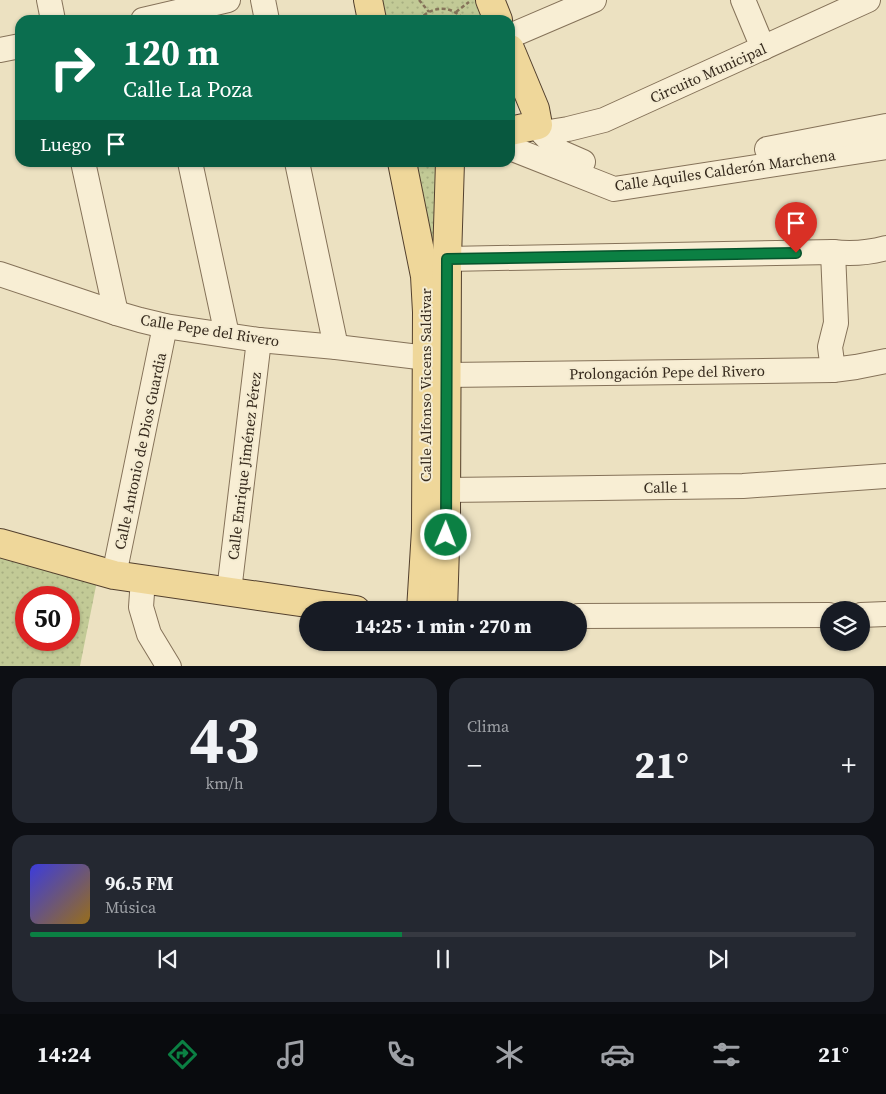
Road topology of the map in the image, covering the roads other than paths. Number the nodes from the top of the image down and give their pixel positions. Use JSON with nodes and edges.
{"nodes":[{"id":1,"x":49,"y":0,"type":"edge"},
{"id":2,"x":228,"y":0,"type":"edge"},
{"id":3,"x":262,"y":0,"type":"edge"},
{"id":4,"x":368,"y":0,"type":"edge"},
{"id":5,"x":480,"y":0,"type":"edge"},
{"id":6,"x":594,"y":0,"type":"edge"},
{"id":7,"x":743,"y":0,"type":"edge"},
{"id":8,"x":868,"y":0,"type":"edge"},
{"id":9,"x":154,"y":14,"type":"edge"},
{"id":10,"x":51,"y":15,"type":"edge"},
{"id":11,"x":266,"y":15,"type":"edge"},
{"id":12,"x":371,"y":15,"type":"edge"},
{"id":13,"x":494,"y":15,"type":"edge"},
{"id":14,"x":515,"y":34,"type":"edge"},
{"id":15,"x":15,"y":47,"type":"edge"},
{"id":16,"x":763,"y":48,"type":"junction"},
{"id":17,"x":0,"y":50,"type":"edge"},
{"id":18,"x":515,"y":62,"type":"edge"},
{"id":19,"x":886,"y":126,"type":"edge"},
{"id":20,"x":540,"y":129,"type":"junction"},
{"id":21,"x":515,"y":131,"type":"edge"},
{"id":22,"x":886,"y":146,"type":"edge"},
{"id":23,"x":515,"y":150,"type":"edge"},
{"id":24,"x":84,"y":167,"type":"edge"},
{"id":25,"x":191,"y":167,"type":"edge"},
{"id":26,"x":298,"y":167,"type":"edge"},
{"id":27,"x":403,"y":167,"type":"edge"},
{"id":28,"x":450,"y":167,"type":"edge"},
{"id":29,"x":886,"y":248,"type":"edge"},
{"id":30,"x":833,"y":252,"type":"junction"},
{"id":31,"x":447,"y":259,"type":"junction"},
{"id":32,"x":0,"y":274,"type":"edge"},
{"id":33,"x":116,"y":313,"type":"junction"},
{"id":34,"x":165,"y":326,"type":"junction"},
{"id":35,"x":227,"y":335,"type":"junction"},
{"id":36,"x":259,"y":340,"type":"junction"},
{"id":37,"x":336,"y":347,"type":"junction"},
{"id":38,"x":886,"y":362,"type":"edge"},
{"id":39,"x":437,"y":366,"type":"junction"},
{"id":40,"x":832,"y":370,"type":"junction"},
{"id":41,"x":886,"y":476,"type":"edge"},
{"id":42,"x":446,"y":490,"type":"junction"},
{"id":43,"x":0,"y":543,"type":"edge"},
{"id":44,"x":114,"y":575,"type":"junction"},
{"id":45,"x":143,"y":579,"type":"junction"},
{"id":46,"x":229,"y":591,"type":"junction"},
{"id":47,"x":299,"y":601,"type":"edge"},
{"id":48,"x":422,"y":601,"type":"edge"},
{"id":49,"x":443,"y":601,"type":"edge"},
{"id":50,"x":886,"y":614,"type":"edge"},
{"id":51,"x":820,"y":615,"type":"edge"},
{"id":52,"x":870,"y":615,"type":"edge"},
{"id":53,"x":587,"y":616,"type":"edge"},
{"id":54,"x":168,"y":666,"type":"edge"}],
"edges":[{"from":1,"to":10,"type":"street"},
{"from":2,"to":9,"type":"street"},
{"from":3,"to":11,"type":"street"},
{"from":4,"to":12,"type":"main road"},
{"from":5,"to":13,"type":"main road"},
{"from":6,"to":14,"type":"street"},
{"from":7,"to":16,"type":"street"},
{"from":8,"to":16,"type":"street","name":"Circuito Municipal"},
{"from":15,"to":17,"type":"street"},
{"from":16,"to":20,"type":"street","name":"Circuito Municipal"},
{"from":18,"to":20,"type":"main road"},
{"from":19,"to":20,"type":"street","name":"Calle Aquiles Calderón Marchena"},
{"from":20,"to":21,"type":"main road","name":"Circuito Municipal"},
{"from":22,"to":23,"type":"street","name":"Calle Aquiles Calderón Marchena"},
{"from":24,"to":33,"type":"street"},
{"from":25,"to":35,"type":"street"},
{"from":26,"to":37,"type":"street"},
{"from":27,"to":39,"type":"main road","name":"Calle Alfonso Vicens Saldivar"},
{"from":28,"to":31,"type":"main road"},
{"from":29,"to":30,"type":"street"},
{"from":30,"to":31,"type":"street"},
{"from":30,"to":40,"type":"street"},
{"from":31,"to":39,"type":"main road"},
{"from":32,"to":33,"type":"street","name":"Calle Pepe del Rivero"},
{"from":33,"to":34,"type":"street","name":"Calle Pepe del Rivero"},
{"from":34,"to":35,"type":"street","name":"Calle Pepe del Rivero"},
{"from":34,"to":44,"type":"street","name":"Calle Antonio de Dios Guardia"},
{"from":35,"to":36,"type":"street","name":"Calle Pepe del Rivero"},
{"from":36,"to":37,"type":"street","name":"Calle Pepe del Rivero"},
{"from":36,"to":46,"type":"street","name":"Calle Enrique Jiménez Pérez"},
{"from":37,"to":39,"type":"street","name":"Calle Pepe del Rivero"},
{"from":38,"to":40,"type":"street","name":"Prolongación Pepe del Rivero"},
{"from":39,"to":40,"type":"street","name":"Prolongación Pepe del Rivero"},
{"from":39,"to":42,"type":"main road"},
{"from":39,"to":48,"type":"main road","name":"Calle Alfonso Vicens Saldivar"},
{"from":41,"to":42,"type":"street","name":"Calle 1"},
{"from":42,"to":49,"type":"main road"},
{"from":43,"to":44,"type":"main road"},
{"from":44,"to":45,"type":"main road"},
{"from":45,"to":46,"type":"main road"},
{"from":45,"to":54,"type":"street"},
{"from":46,"to":47,"type":"main road"},
{"from":50,"to":52,"type":"street"},
{"from":51,"to":53,"type":"street"}]}
